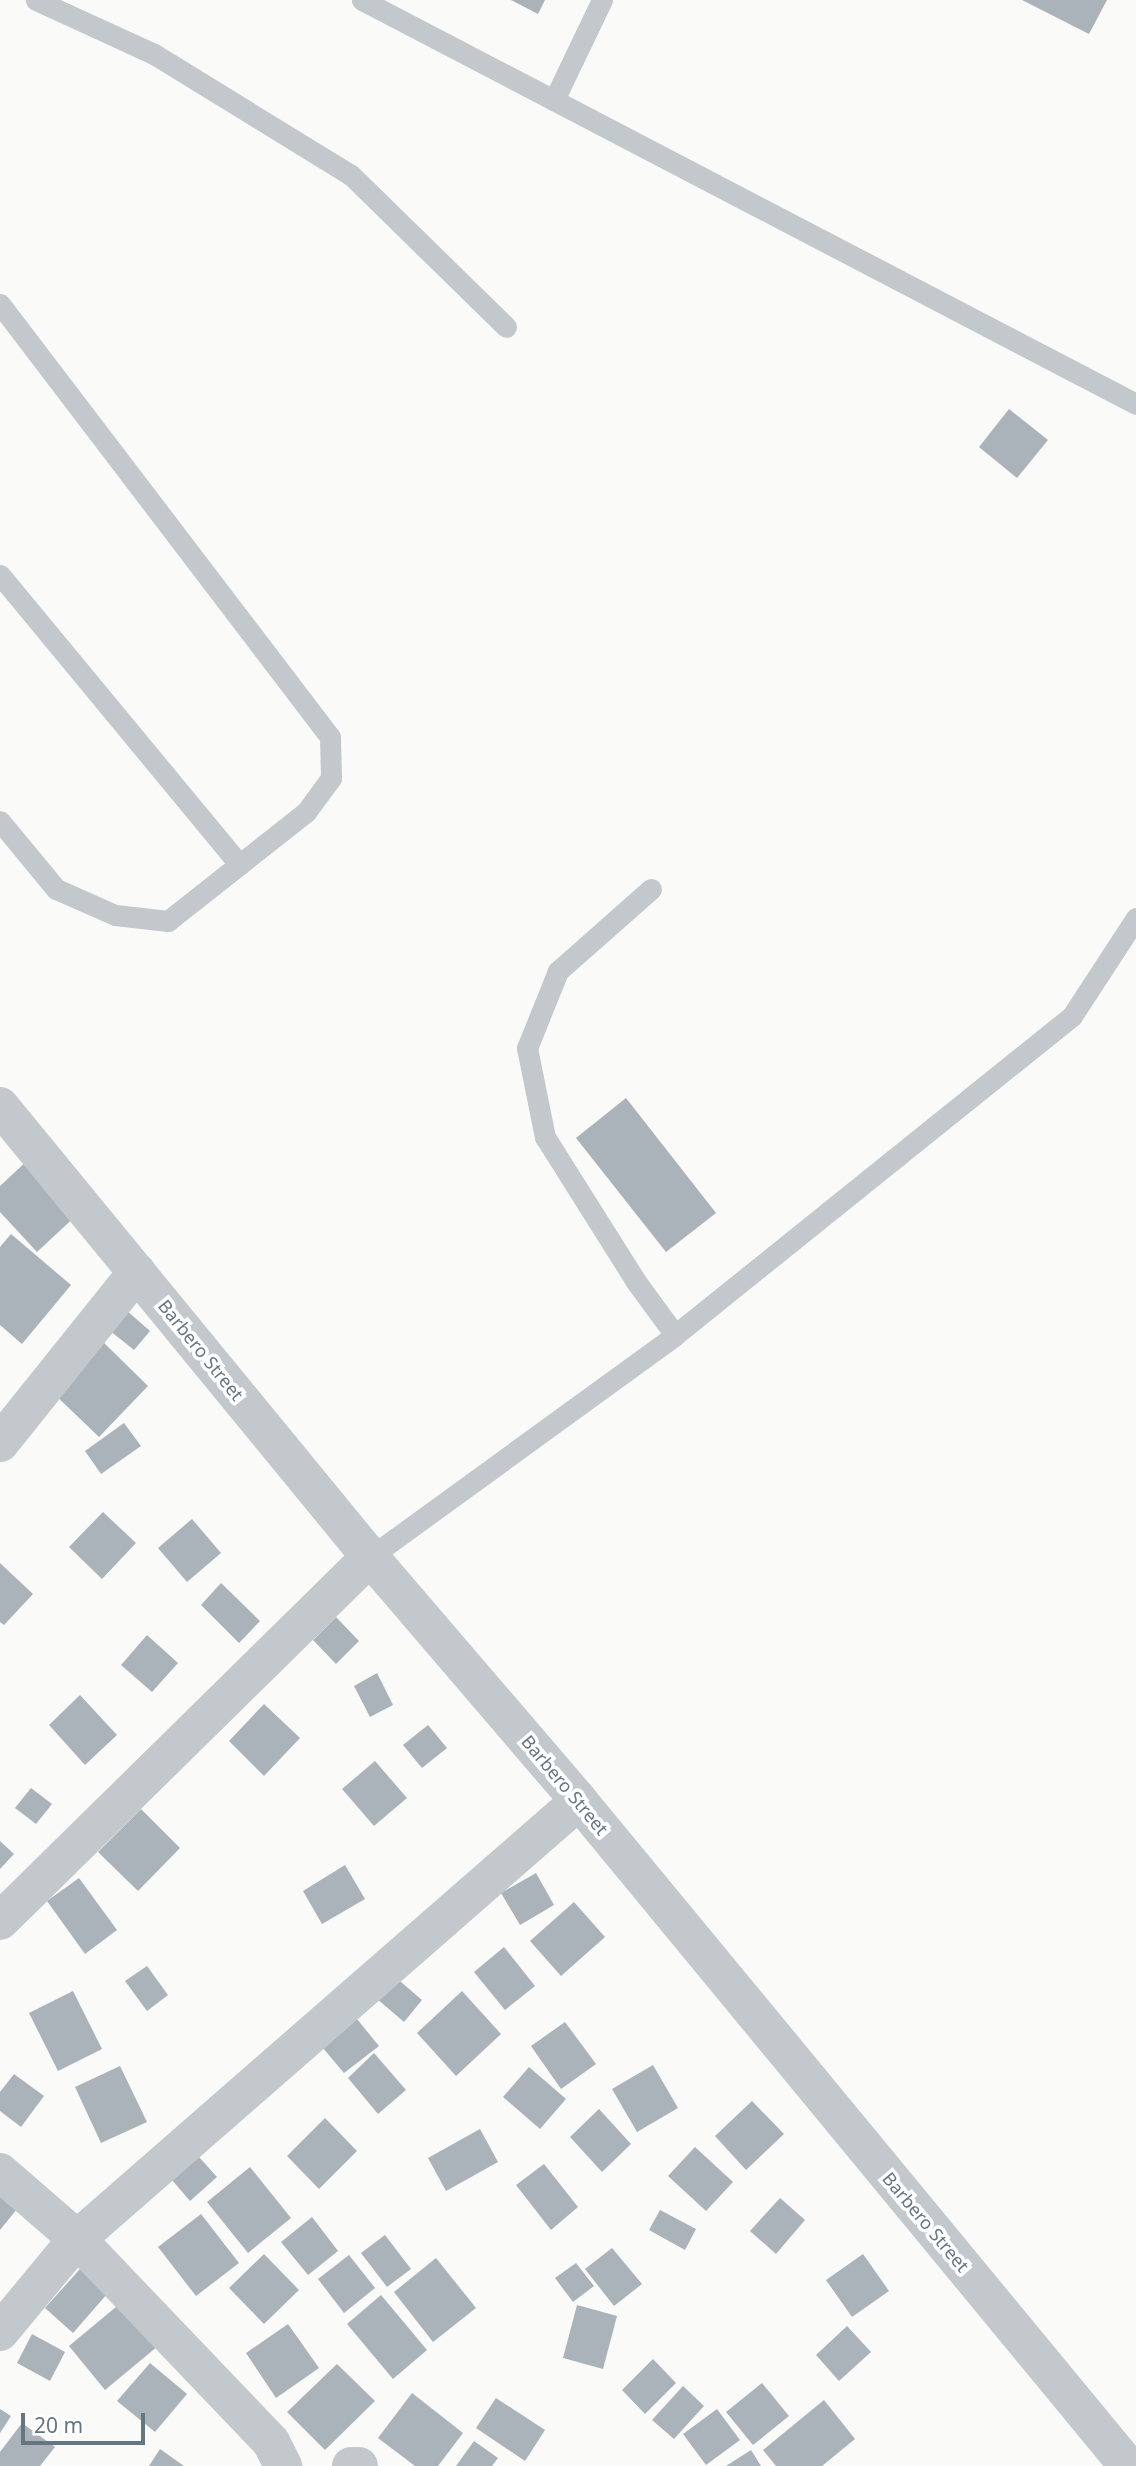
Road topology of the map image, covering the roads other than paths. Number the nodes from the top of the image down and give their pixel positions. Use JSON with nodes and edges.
{"nodes":[{"id":1,"x":36,"y":0,"type":"edge"},
{"id":2,"x":362,"y":0,"type":"edge"},
{"id":3,"x":602,"y":0,"type":"edge"},
{"id":4,"x":554,"y":100,"type":"junction"},
{"id":5,"x":0,"y":304,"type":"edge"},
{"id":6,"x":506,"y":327,"type":"dead end"},
{"id":7,"x":1136,"y":404,"type":"edge"},
{"id":8,"x":0,"y":575,"type":"edge"},
{"id":9,"x":0,"y":821,"type":"edge"},
{"id":10,"x":240,"y":865,"type":"junction"},
{"id":11,"x":650,"y":889,"type":"dead end"},
{"id":12,"x":1136,"y":918,"type":"edge"},
{"id":13,"x":6,"y":1127,"type":"edge"},
{"id":14,"x":137,"y":1272,"type":"junction"},
{"id":15,"x":675,"y":1335,"type":"junction"},
{"id":16,"x":0,"y":1443,"type":"edge"},
{"id":17,"x":370,"y":1557,"type":"junction"},
{"id":18,"x":579,"y":1801,"type":"junction"},
{"id":19,"x":0,"y":1921,"type":"edge"},
{"id":20,"x":0,"y":2172,"type":"edge"},
{"id":21,"x":77,"y":2239,"type":"junction"},
{"id":22,"x":0,"y":2332,"type":"edge"},
{"id":23,"x":1121,"y":2463,"type":"edge"},
{"id":24,"x":283,"y":2466,"type":"edge"},
{"id":25,"x":351,"y":2466,"type":"edge"},
{"id":26,"x":359,"y":2466,"type":"edge"}],
"edges":[{"from":1,"to":6,"type":"lane"},
{"from":2,"to":4,"type":"lane"},
{"from":3,"to":4,"type":"lane"},
{"from":4,"to":7,"type":"lane"},
{"from":5,"to":10,"type":"lane"},
{"from":8,"to":10,"type":"lane"},
{"from":9,"to":10,"type":"lane"},
{"from":11,"to":15,"type":"lane"},
{"from":12,"to":15,"type":"lane"},
{"from":13,"to":14,"type":"street","name":"Barbero Street"},
{"from":14,"to":16,"type":"street"},
{"from":14,"to":17,"type":"street","name":"Barbero Street"},
{"from":15,"to":17,"type":"lane"},
{"from":17,"to":18,"type":"street","name":"Barbero Street"},
{"from":17,"to":19,"type":"street"},
{"from":18,"to":21,"type":"street"},
{"from":18,"to":23,"type":"street","name":"Barbero Street"},
{"from":20,"to":21,"type":"street"},
{"from":21,"to":22,"type":"street"},
{"from":21,"to":24,"type":"street"},
{"from":25,"to":26,"type":"street"}]}
